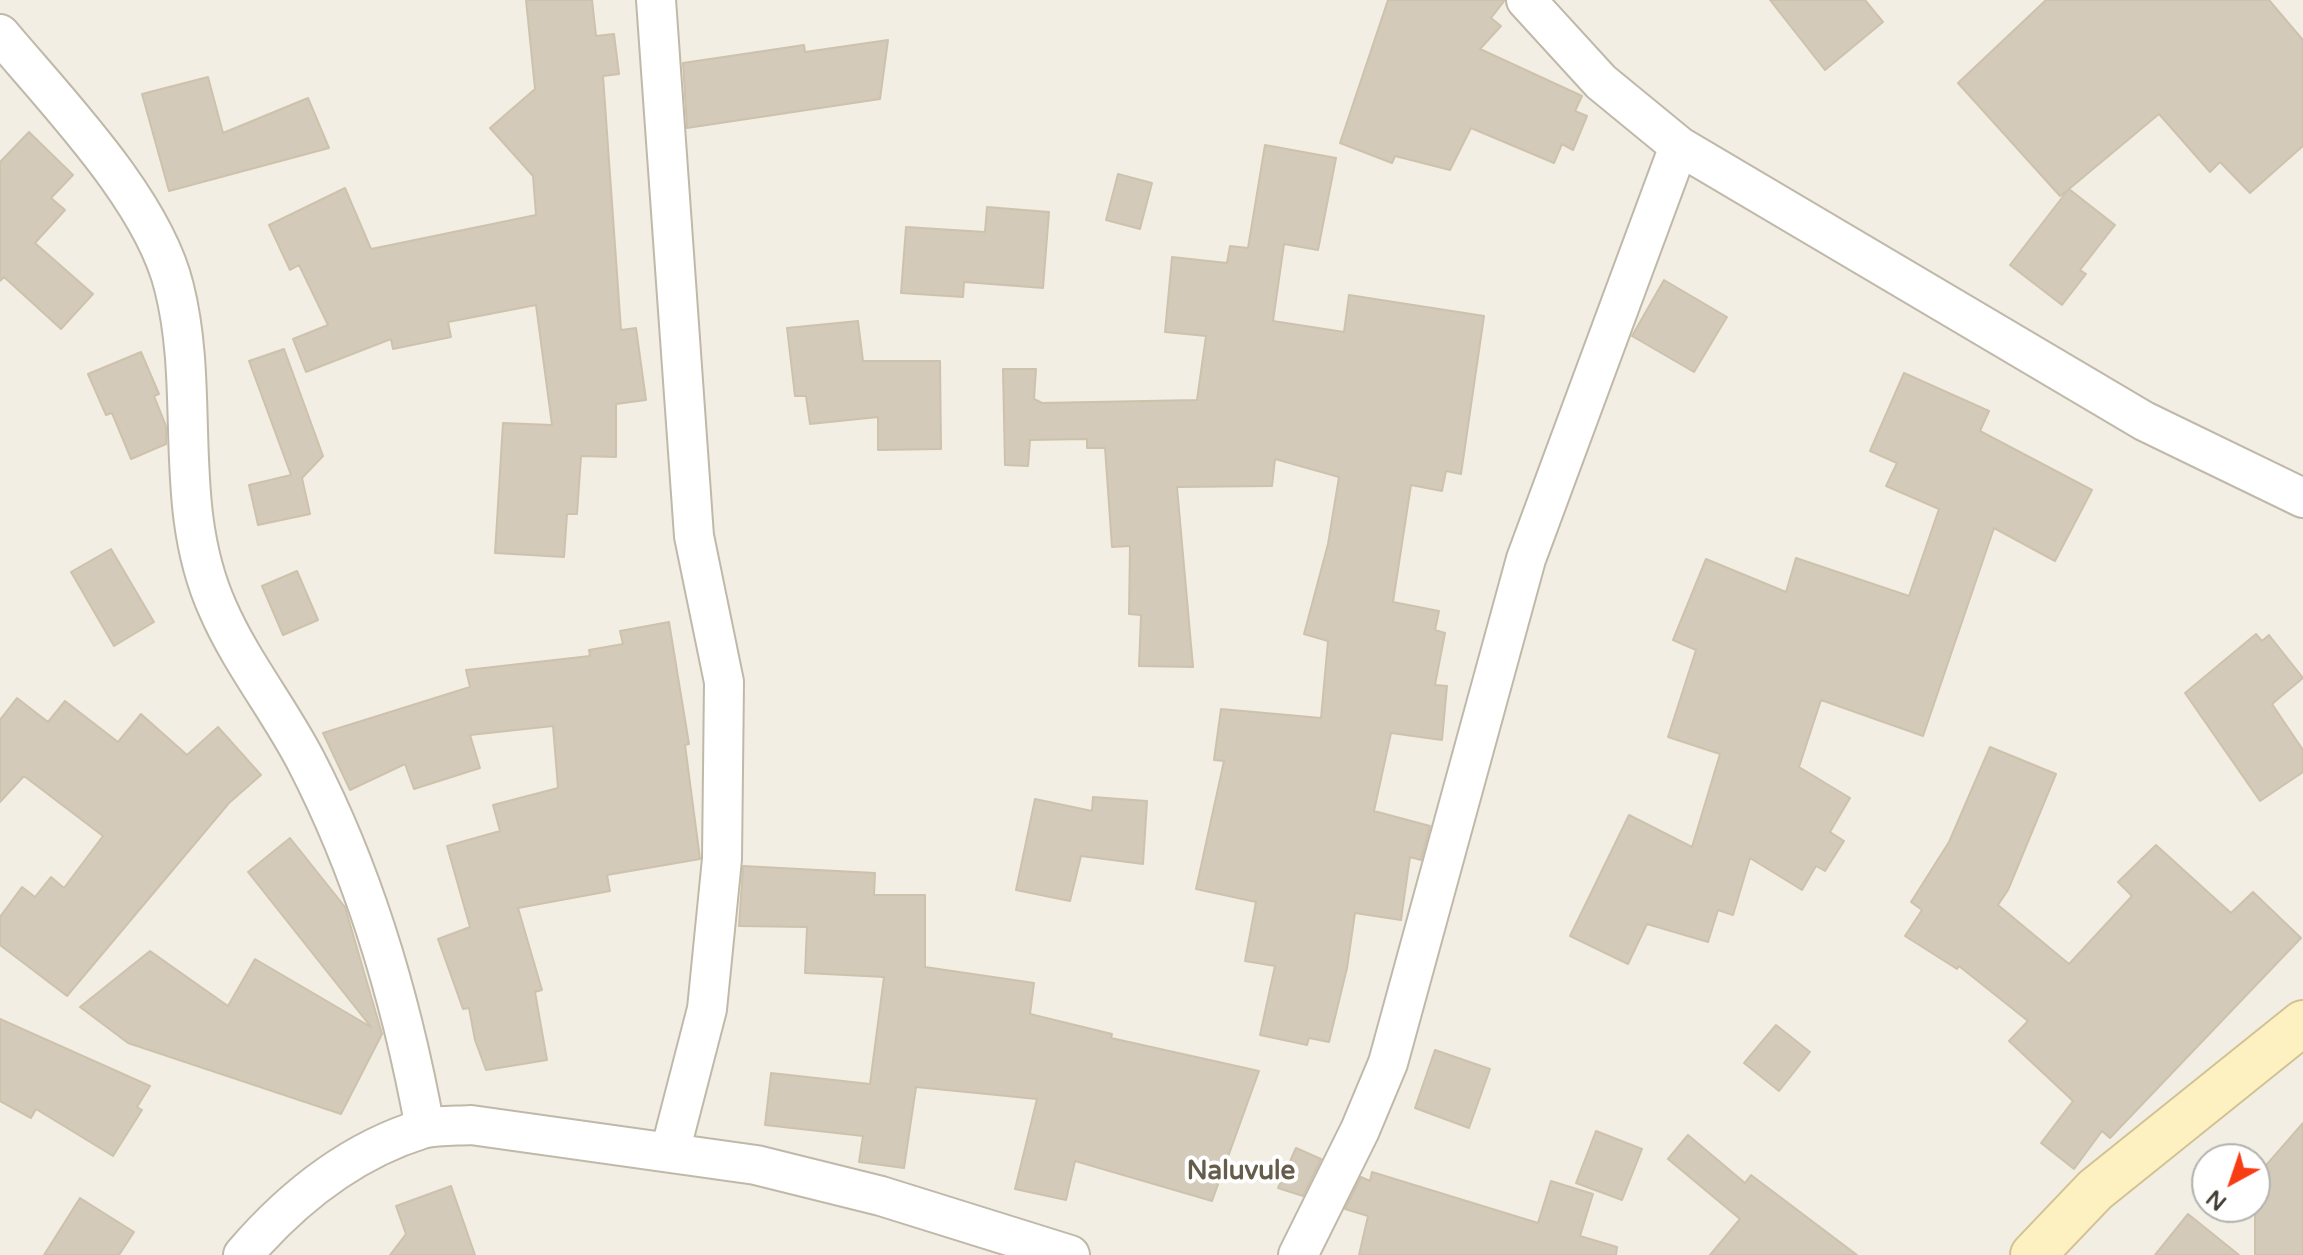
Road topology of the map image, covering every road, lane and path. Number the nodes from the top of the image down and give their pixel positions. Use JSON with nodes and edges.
{"nodes":[{"id":1,"x":656,"y":0,"type":"edge"},
{"id":2,"x":1526,"y":0,"type":"edge"},
{"id":3,"x":0,"y":34,"type":"edge"},
{"id":4,"x":1679,"y":146,"type":"junction"},
{"id":5,"x":2303,"y":498,"type":"edge"},
{"id":6,"x":2303,"y":1023,"type":"edge"},
{"id":7,"x":425,"y":1128,"type":"junction"},
{"id":8,"x":670,"y":1152,"type":"junction"},
{"id":9,"x":243,"y":1255,"type":"edge"},
{"id":10,"x":1070,"y":1255,"type":"edge"},
{"id":11,"x":1298,"y":1255,"type":"edge"},
{"id":12,"x":2033,"y":1255,"type":"edge"}],
"edges":[{"from":1,"to":8,"type":"street"},
{"from":2,"to":4,"type":"street"},
{"from":3,"to":7,"type":"street"},
{"from":4,"to":5,"type":"street"},
{"from":4,"to":11,"type":"street"},
{"from":6,"to":12,"type":"street"},
{"from":7,"to":8,"type":"street"},
{"from":7,"to":9,"type":"street"},
{"from":8,"to":10,"type":"street"}]}
